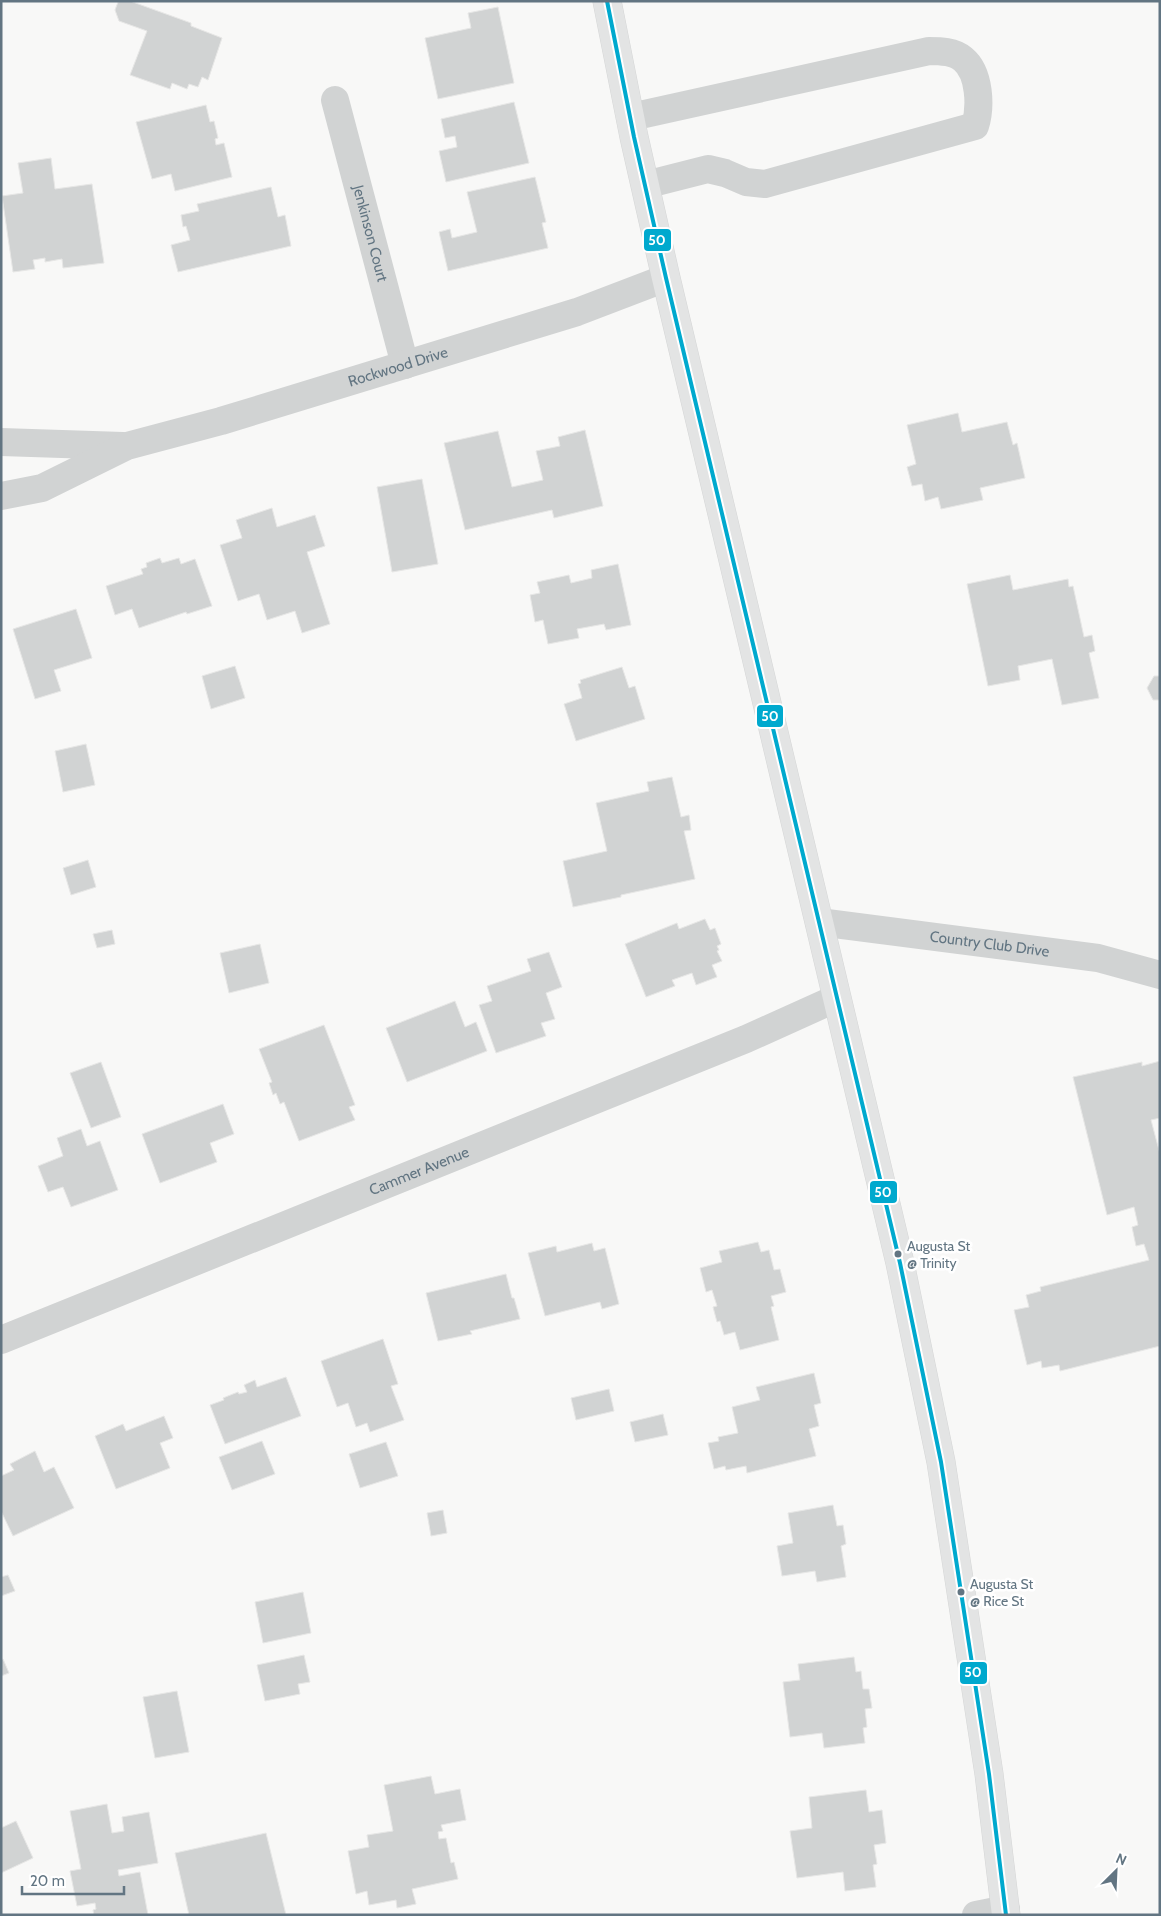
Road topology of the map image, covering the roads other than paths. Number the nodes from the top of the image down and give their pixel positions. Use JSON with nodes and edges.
{"nodes":[{"id":1,"x":607,"y":1,"type":"edge"},
{"id":2,"x":335,"y":100,"type":"dead end"},
{"id":3,"x":630,"y":117,"type":"junction"},
{"id":4,"x":645,"y":185,"type":"junction"},
{"id":5,"x":666,"y":278,"type":"junction"},
{"id":6,"x":405,"y":365,"type":"junction"},
{"id":7,"x":1,"y":442,"type":"edge"},
{"id":8,"x":128,"y":446,"type":"junction"},
{"id":9,"x":1,"y":496,"type":"edge"},
{"id":10,"x":819,"y":922,"type":"junction"},
{"id":11,"x":1160,"y":975,"type":"edge"},
{"id":12,"x":837,"y":998,"type":"junction"},
{"id":13,"x":1,"y":1340,"type":"edge"},
{"id":14,"x":1006,"y":1912,"type":"edge"},
{"id":15,"x":976,"y":1915,"type":"edge"}],
"edges":[{"from":1,"to":3,"type":"main road"},
{"from":2,"to":6,"type":"street","name":"Jenkinson Court"},
{"from":3,"to":4,"type":"main road"},
{"from":3,"to":4,"type":"street"},
{"from":4,"to":5,"type":"main road"},
{"from":5,"to":6,"type":"street","name":"Rockwood Drive"},
{"from":5,"to":10,"type":"main road"},
{"from":6,"to":8,"type":"street","name":"Rockwood Drive"},
{"from":7,"to":8,"type":"street","name":"Rockwood Drive"},
{"from":8,"to":9,"type":"street","name":"Rockwood Drive"},
{"from":10,"to":11,"type":"street","name":"Country Club Drive"},
{"from":10,"to":12,"type":"main road"},
{"from":12,"to":13,"type":"street","name":"Cammer Avenue"},
{"from":12,"to":14,"type":"main road"},
{"from":14,"to":15,"type":"street"}]}
